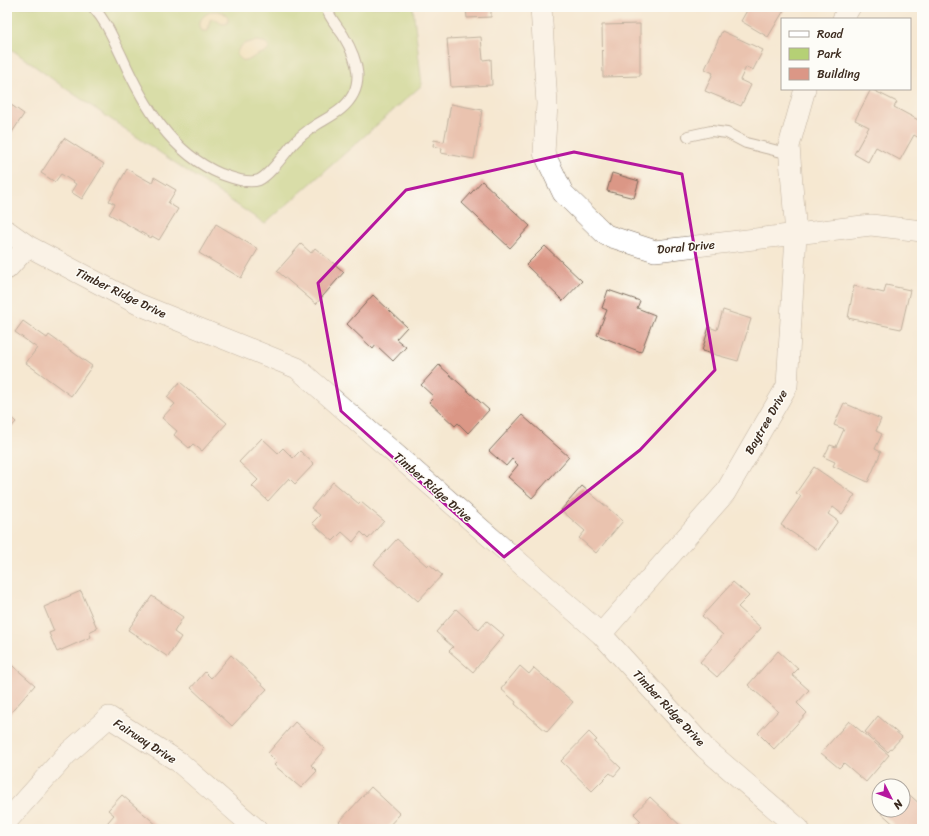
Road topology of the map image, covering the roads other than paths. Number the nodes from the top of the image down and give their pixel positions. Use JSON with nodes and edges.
{"nodes":[{"id":1,"x":93,"y":7,"type":"edge"},
{"id":2,"x":326,"y":7,"type":"edge"},
{"id":3,"x":541,"y":7,"type":"edge"},
{"id":4,"x":850,"y":7,"type":"edge"},
{"id":5,"x":844,"y":18,"type":"edge"},
{"id":6,"x":805,"y":90,"type":"edge"},
{"id":7,"x":688,"y":136,"type":"dead end"},
{"id":8,"x":790,"y":154,"type":"junction"},
{"id":9,"x":7,"y":231,"type":"edge"},
{"id":10,"x":922,"y":231,"type":"edge"},
{"id":11,"x":796,"y":235,"type":"junction"},
{"id":12,"x":28,"y":246,"type":"junction"},
{"id":13,"x":7,"y":269,"type":"edge"},
{"id":14,"x":600,"y":634,"type":"junction"},
{"id":15,"x":7,"y":821,"type":"edge"},
{"id":16,"x":256,"y":829,"type":"edge"},
{"id":17,"x":800,"y":829,"type":"edge"}],
"edges":[{"from":1,"to":2,"type":"lane"},
{"from":3,"to":11,"type":"street","name":"Doral Drive"},
{"from":4,"to":5,"type":"street"},
{"from":6,"to":8,"type":"street","name":"Baytree Drive"},
{"from":7,"to":8,"type":"lane"},
{"from":8,"to":11,"type":"street","name":"Baytree Drive"},
{"from":9,"to":12,"type":"street","name":"Timber Ridge Drive"},
{"from":10,"to":11,"type":"street","name":"Doral Drive"},
{"from":11,"to":14,"type":"street","name":"Baytree Drive"},
{"from":12,"to":13,"type":"street"},
{"from":12,"to":14,"type":"street","name":"Timber Ridge Drive"},
{"from":14,"to":17,"type":"street","name":"Timber Ridge Drive"},
{"from":15,"to":16,"type":"street","name":"Fairway Drive"}]}
